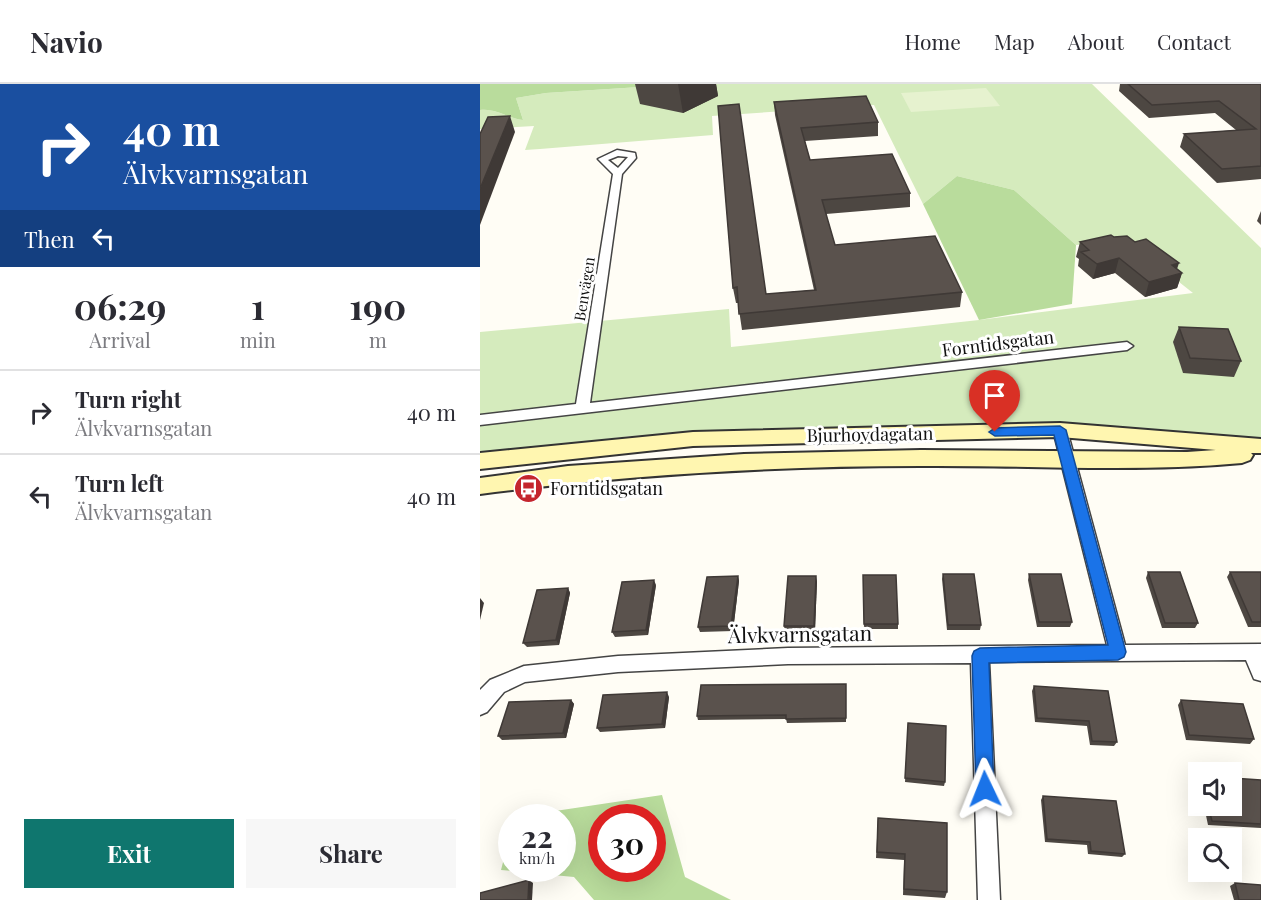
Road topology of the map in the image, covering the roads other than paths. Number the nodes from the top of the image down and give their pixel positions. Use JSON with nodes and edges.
{"nodes":[{"id":1,"x":618,"y":173,"type":"dead end"},
{"id":2,"x":1127,"y":346,"type":"dead end"},
{"id":3,"x":583,"y":409,"type":"junction"},
{"id":4,"x":480,"y":420,"type":"edge"},
{"id":5,"x":1060,"y":430,"type":"junction"},
{"id":6,"x":1261,"y":446,"type":"edge"},
{"id":7,"x":1261,"y":453,"type":"edge"},
{"id":8,"x":1066,"y":459,"type":"junction"},
{"id":9,"x":480,"y":461,"type":"edge"},
{"id":10,"x":480,"y":486,"type":"edge"},
{"id":11,"x":1118,"y":652,"type":"junction"},
{"id":12,"x":1257,"y":652,"type":"edge"},
{"id":13,"x":980,"y":656,"type":"junction"},
{"id":14,"x":1261,"y":673,"type":"edge"},
{"id":15,"x":485,"y":700,"type":"edge"},
{"id":16,"x":989,"y":900,"type":"edge"}],
"edges":[{"from":1,"to":3,"type":"street","name":"Benvägen"},
{"from":2,"to":3,"type":"street","name":"Forntidsgatan"},
{"from":3,"to":4,"type":"street","name":"Forntidsgatan"},
{"from":5,"to":6,"type":"main road","name":"Bjurhovdagatan"},
{"from":5,"to":8,"type":"street"},
{"from":5,"to":9,"type":"main road","name":"Bjurhovdagatan"},
{"from":7,"to":8,"type":"main road","name":"Bjurhovdagatan"},
{"from":8,"to":10,"type":"main road","name":"Bjurhovdagatan"},
{"from":8,"to":11,"type":"street"},
{"from":11,"to":12,"type":"street","name":"Älvkvarnsgatan"},
{"from":11,"to":13,"type":"street","name":"Älvkvarnsgatan"},
{"from":12,"to":14,"type":"street"},
{"from":13,"to":15,"type":"street","name":"Älvkvarnsgatan"},
{"from":13,"to":16,"type":"street"}]}
